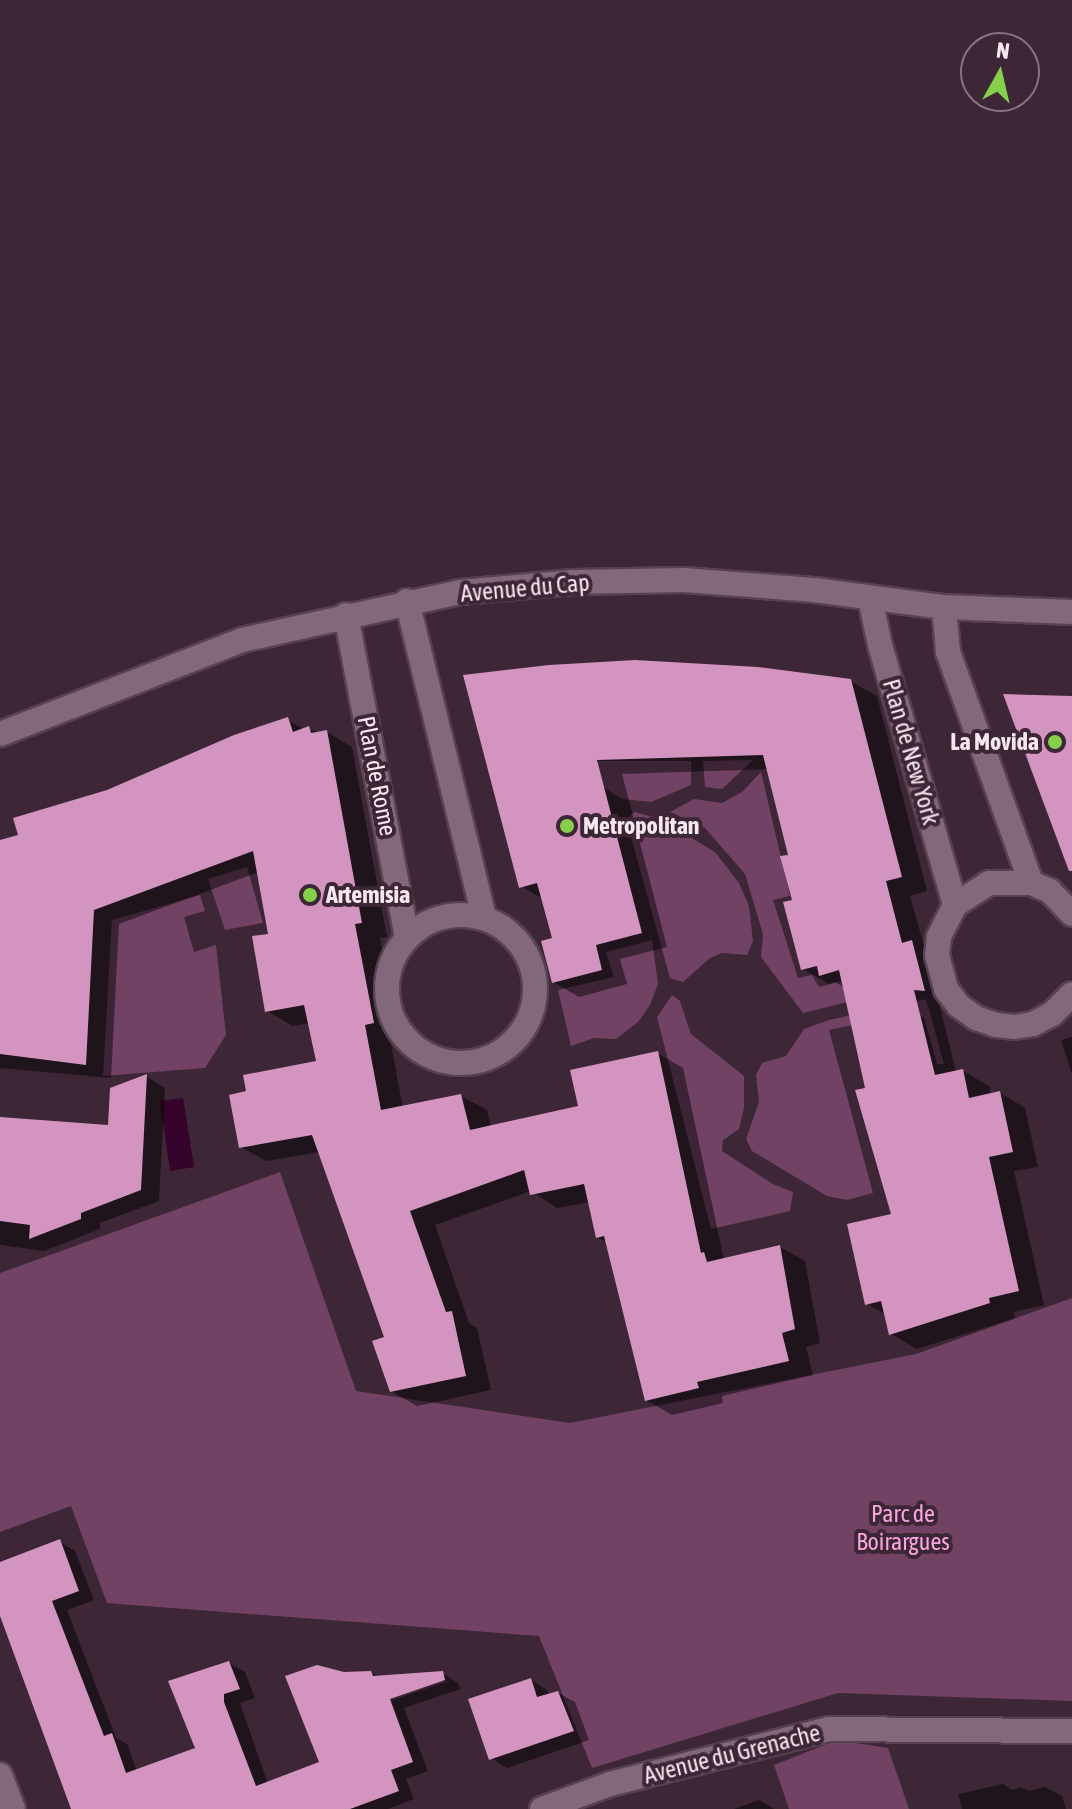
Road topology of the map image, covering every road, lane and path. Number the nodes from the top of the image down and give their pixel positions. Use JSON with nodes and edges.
{"nodes":[{"id":1,"x":870,"y":598,"type":"junction"},
{"id":2,"x":407,"y":601,"type":"junction"},
{"id":3,"x":944,"y":607,"type":"junction"},
{"id":4,"x":1072,"y":612,"type":"edge"},
{"id":5,"x":346,"y":615,"type":"junction"},
{"id":6,"x":0,"y":734,"type":"edge"},
{"id":7,"x":1031,"y":883,"type":"junction"},
{"id":8,"x":955,"y":905,"type":"junction"},
{"id":9,"x":1072,"y":914,"type":"edge"},
{"id":10,"x":484,"y":918,"type":"junction"},
{"id":11,"x":407,"y":938,"type":"junction"},
{"id":12,"x":1072,"y":994,"type":"edge"},
{"id":13,"x":1072,"y":1731,"type":"edge"},
{"id":14,"x":0,"y":1775,"type":"edge"},
{"id":15,"x":13,"y":1809,"type":"edge"},
{"id":16,"x":542,"y":1809,"type":"edge"}],
"edges":[{"from":1,"to":2,"type":"street","name":"Avenue du Cap"},
{"from":1,"to":3,"type":"street","name":"Avenue du Cap"},
{"from":1,"to":8,"type":"street","name":"Plan de New York"},
{"from":2,"to":5,"type":"street","name":"Avenue du Cap"},
{"from":2,"to":10,"type":"street"},
{"from":3,"to":4,"type":"street","name":"Avenue du Cap"},
{"from":3,"to":7,"type":"street"},
{"from":5,"to":6,"type":"street","name":"Avenue du Cap"},
{"from":5,"to":11,"type":"street","name":"Plan de Rome"},
{"from":7,"to":8,"type":"street"},
{"from":7,"to":9,"type":"street"},
{"from":8,"to":12,"type":"street"},
{"from":10,"to":11,"type":"street"},
{"from":10,"to":11,"type":"street"},
{"from":13,"to":16,"type":"street","name":"Avenue du Grenache"},
{"from":14,"to":15,"type":"street"}]}
